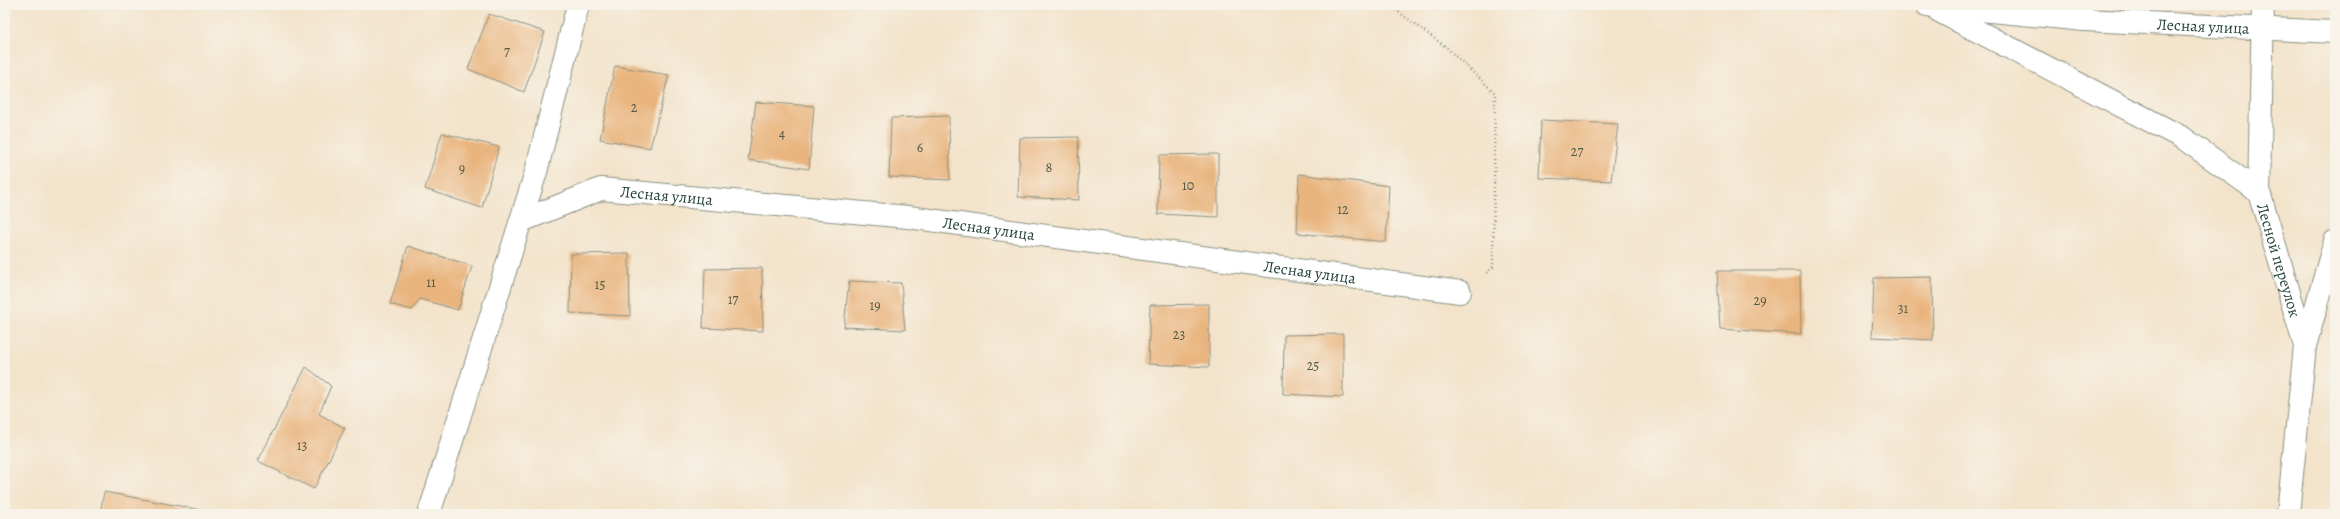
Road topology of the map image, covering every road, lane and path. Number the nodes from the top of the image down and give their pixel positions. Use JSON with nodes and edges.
{"nodes":[{"id":1,"x":578,"y":5,"type":"edge"},
{"id":2,"x":1389,"y":5,"type":"edge"},
{"id":3,"x":1927,"y":5,"type":"edge"},
{"id":4,"x":2263,"y":5,"type":"edge"},
{"id":5,"x":2262,"y":28,"type":"junction"},
{"id":6,"x":2335,"y":32,"type":"edge"},
{"id":7,"x":2259,"y":192,"type":"junction"},
{"id":8,"x":521,"y":221,"type":"junction"},
{"id":9,"x":2335,"y":241,"type":"edge"},
{"id":10,"x":1460,"y":292,"type":"joint"},
{"id":11,"x":2305,"y":346,"type":"junction"},
{"id":12,"x":429,"y":514,"type":"edge"},
{"id":13,"x":2288,"y":514,"type":"edge"}],
"edges":[{"from":1,"to":8,"type":"street"},
{"from":2,"to":10,"type":"path"},
{"from":3,"to":5,"type":"street","name":"Лесная улица"},
{"from":3,"to":7,"type":"street"},
{"from":4,"to":5,"type":"street","name":"Лесной переулок"},
{"from":5,"to":6,"type":"street","name":"Лесная улица"},
{"from":5,"to":7,"type":"street","name":"Лесной переулок"},
{"from":7,"to":11,"type":"street","name":"Лесной переулок"},
{"from":8,"to":10,"type":"street","name":"Лесная улица"},
{"from":8,"to":12,"type":"street"},
{"from":9,"to":11,"type":"street"},
{"from":11,"to":13,"type":"street","name":"Лесной переулок"}]}
